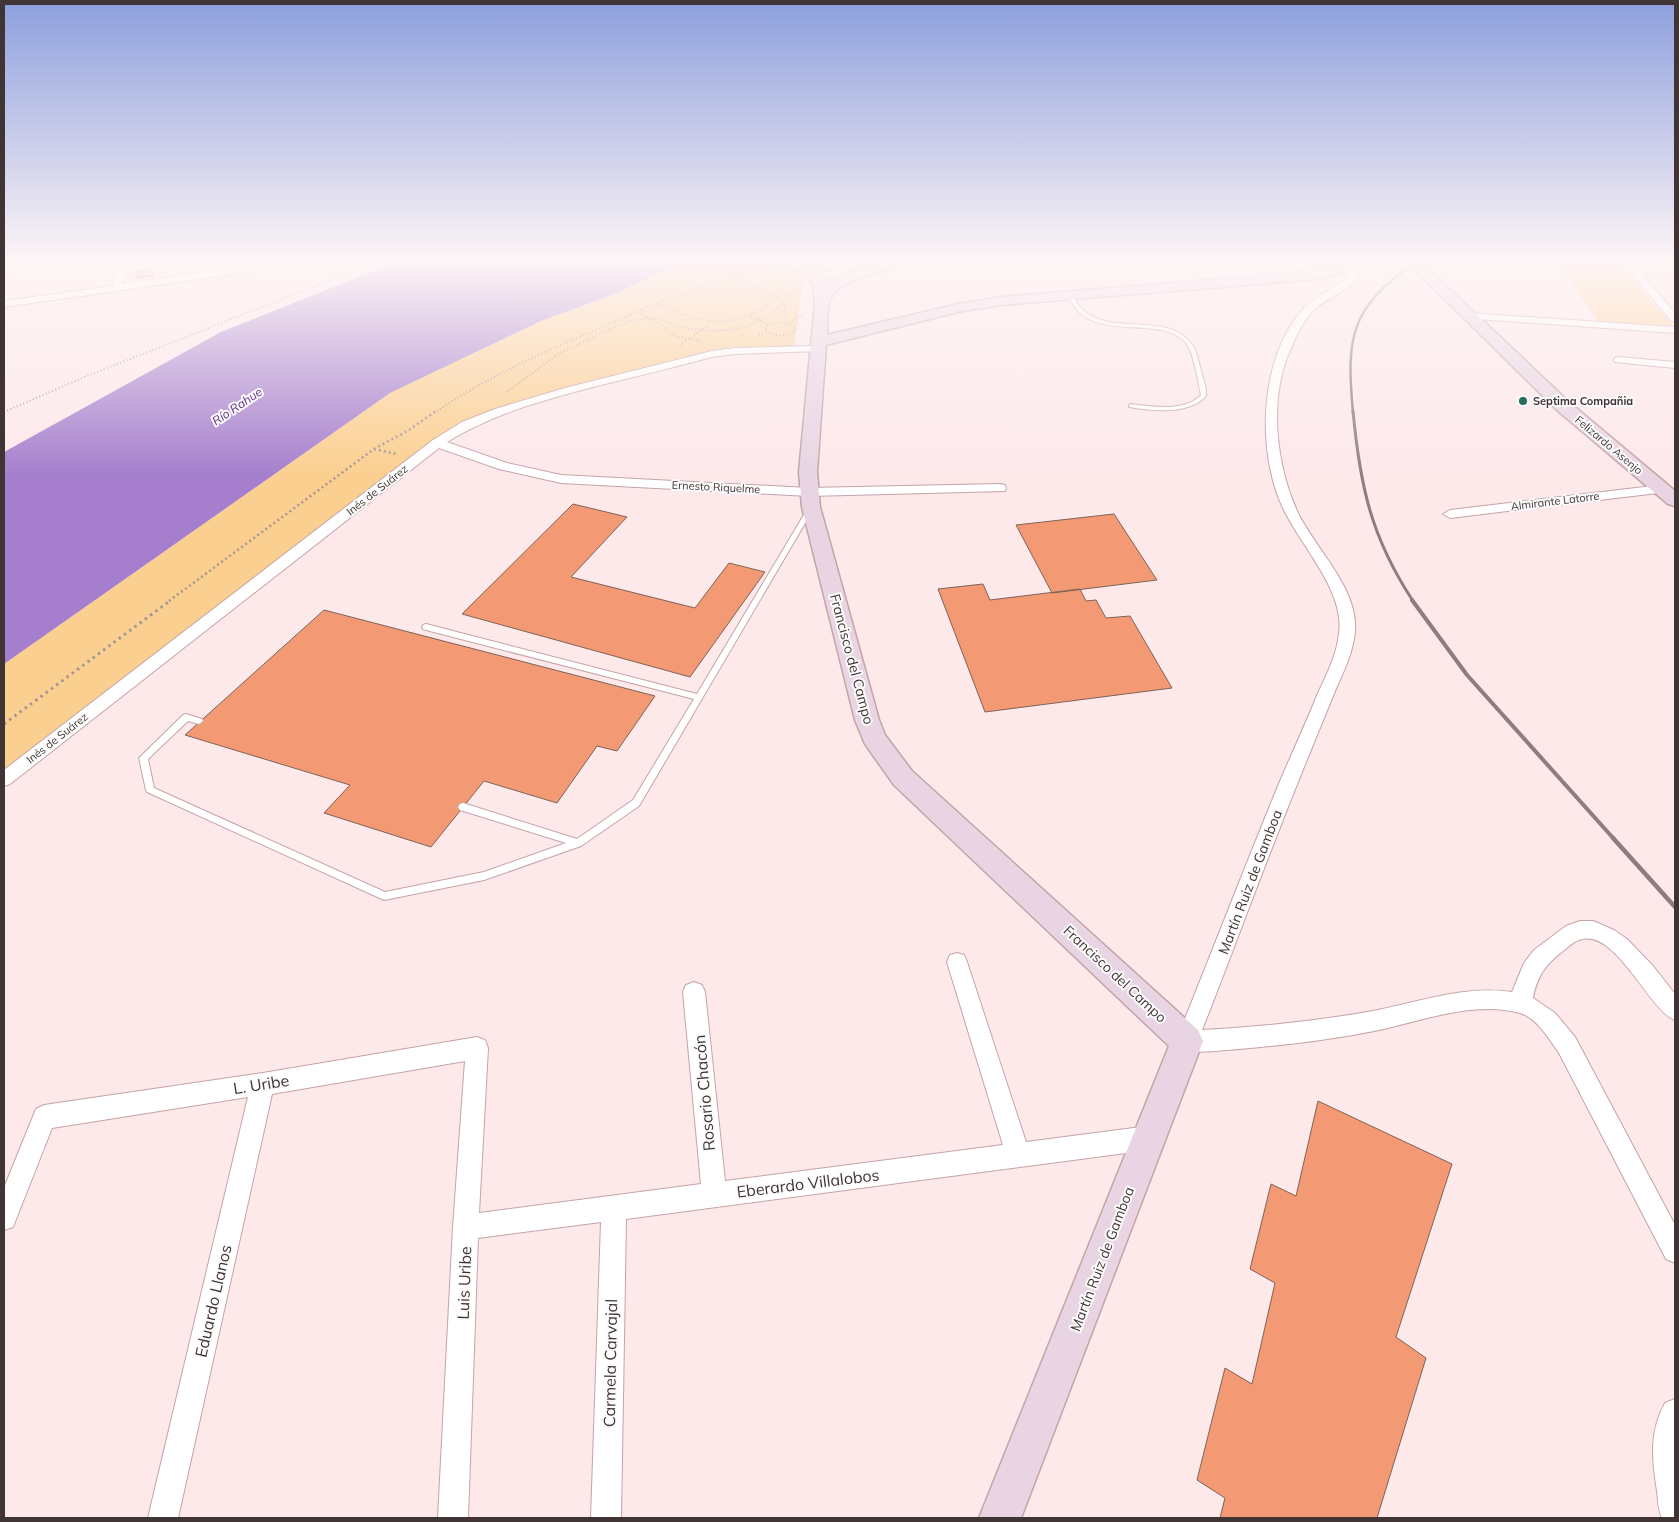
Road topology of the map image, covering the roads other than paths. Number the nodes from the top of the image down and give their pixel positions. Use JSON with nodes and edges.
{"nodes":[{"id":1,"x":817,"y":334,"type":"edge"},
{"id":2,"x":861,"y":334,"type":"edge"},
{"id":3,"x":1176,"y":334,"type":"edge"},
{"id":4,"x":1293,"y":334,"type":"edge"},
{"id":5,"x":1486,"y":334,"type":"edge"},
{"id":6,"x":818,"y":345,"type":"junction"},
{"id":7,"x":1619,"y":360,"type":"dead end"},
{"id":8,"x":1675,"y":365,"type":"edge"},
{"id":9,"x":1131,"y":406,"type":"dead end"},
{"id":10,"x":437,"y":443,"type":"junction"},
{"id":11,"x":1000,"y":488,"type":"dead end"},
{"id":12,"x":1661,"y":489,"type":"junction"},
{"id":13,"x":810,"y":499,"type":"junction"},
{"id":14,"x":1675,"y":500,"type":"edge"},
{"id":15,"x":1450,"y":514,"type":"dead end"},
{"id":16,"x":426,"y":627,"type":"dead end"},
{"id":17,"x":699,"y":697,"type":"junction"},
{"id":18,"x":199,"y":722,"type":"dead end"},
{"id":19,"x":4,"y":779,"type":"edge"},
{"id":20,"x":463,"y":807,"type":"dead end"},
{"id":21,"x":578,"y":843,"type":"junction"},
{"id":22,"x":957,"y":962,"type":"dead end"},
{"id":23,"x":694,"y":992,"type":"dead end"},
{"id":24,"x":1520,"y":1003,"type":"junction"},
{"id":25,"x":1675,"y":1010,"type":"edge"},
{"id":26,"x":1187,"y":1041,"type":"junction"},
{"id":27,"x":477,"y":1048,"type":"joint"},
{"id":28,"x":264,"y":1084,"type":"junction"},
{"id":29,"x":1149,"y":1138,"type":"junction"},
{"id":30,"x":1018,"y":1156,"type":"junction"},
{"id":31,"x":714,"y":1195,"type":"junction"},
{"id":32,"x":614,"y":1208,"type":"junction"},
{"id":33,"x":4,"y":1218,"type":"edge"},
{"id":34,"x":466,"y":1227,"type":"junction"},
{"id":35,"x":1675,"y":1250,"type":"edge"},
{"id":36,"x":1675,"y":1414,"type":"edge"},
{"id":37,"x":1675,"y":1514,"type":"edge"},
{"id":38,"x":163,"y":1518,"type":"edge"},
{"id":39,"x":453,"y":1518,"type":"edge"},
{"id":40,"x":606,"y":1518,"type":"edge"},
{"id":41,"x":1000,"y":1518,"type":"edge"}],
"edges":[{"from":1,"to":6,"type":"street","name":"Francisco del Campo"},
{"from":2,"to":6,"type":"street"},
{"from":3,"to":9,"type":"lane"},
{"from":4,"to":26,"type":"street","name":"Martín Ruiz de Gamboa"},
{"from":5,"to":12,"type":"street","name":"Felizardo Asenjo"},
{"from":6,"to":10,"type":"street","name":"Inés de Suárez"},
{"from":6,"to":13,"type":"street","name":"Francisco del Campo"},
{"from":7,"to":8,"type":"street"},
{"from":10,"to":13,"type":"street","name":"Ernesto Riquelme"},
{"from":10,"to":19,"type":"street","name":"Inés de Suárez"},
{"from":11,"to":13,"type":"street","name":"Ernesto Riquelme"},
{"from":12,"to":14,"type":"street","name":"Felizardo Asenjo"},
{"from":12,"to":15,"type":"street","name":"Almirante Latorre"},
{"from":13,"to":17,"type":"lane"},
{"from":13,"to":26,"type":"street","name":"Francisco del Campo"},
{"from":16,"to":17,"type":"lane"},
{"from":17,"to":21,"type":"lane"},
{"from":18,"to":21,"type":"lane"},
{"from":20,"to":21,"type":"lane"},
{"from":22,"to":30,"type":"street"},
{"from":23,"to":31,"type":"street","name":"Rosario Chacón"},
{"from":24,"to":25,"type":"street"},
{"from":24,"to":26,"type":"street"},
{"from":24,"to":35,"type":"street"},
{"from":26,"to":29,"type":"street","name":"Martín Ruiz de Gamboa"},
{"from":27,"to":28,"type":"street","name":"L. Uribe"},
{"from":27,"to":34,"type":"street","name":"Luis Uribe"},
{"from":28,"to":33,"type":"street","name":"L. Uribe"},
{"from":28,"to":38,"type":"street","name":"Eduardo Llanos"},
{"from":29,"to":30,"type":"street","name":"Eberardo Villalobos"},
{"from":29,"to":41,"type":"street","name":"Martín Ruiz de Gamboa"},
{"from":30,"to":31,"type":"street","name":"Eberardo Villalobos"},
{"from":31,"to":32,"type":"street","name":"Eberardo Villalobos"},
{"from":32,"to":34,"type":"street","name":"Eberardo Villalobos"},
{"from":32,"to":40,"type":"street","name":"Carmela Carvajal"},
{"from":34,"to":39,"type":"street","name":"Luis Uribe"},
{"from":36,"to":37,"type":"street"}]}
